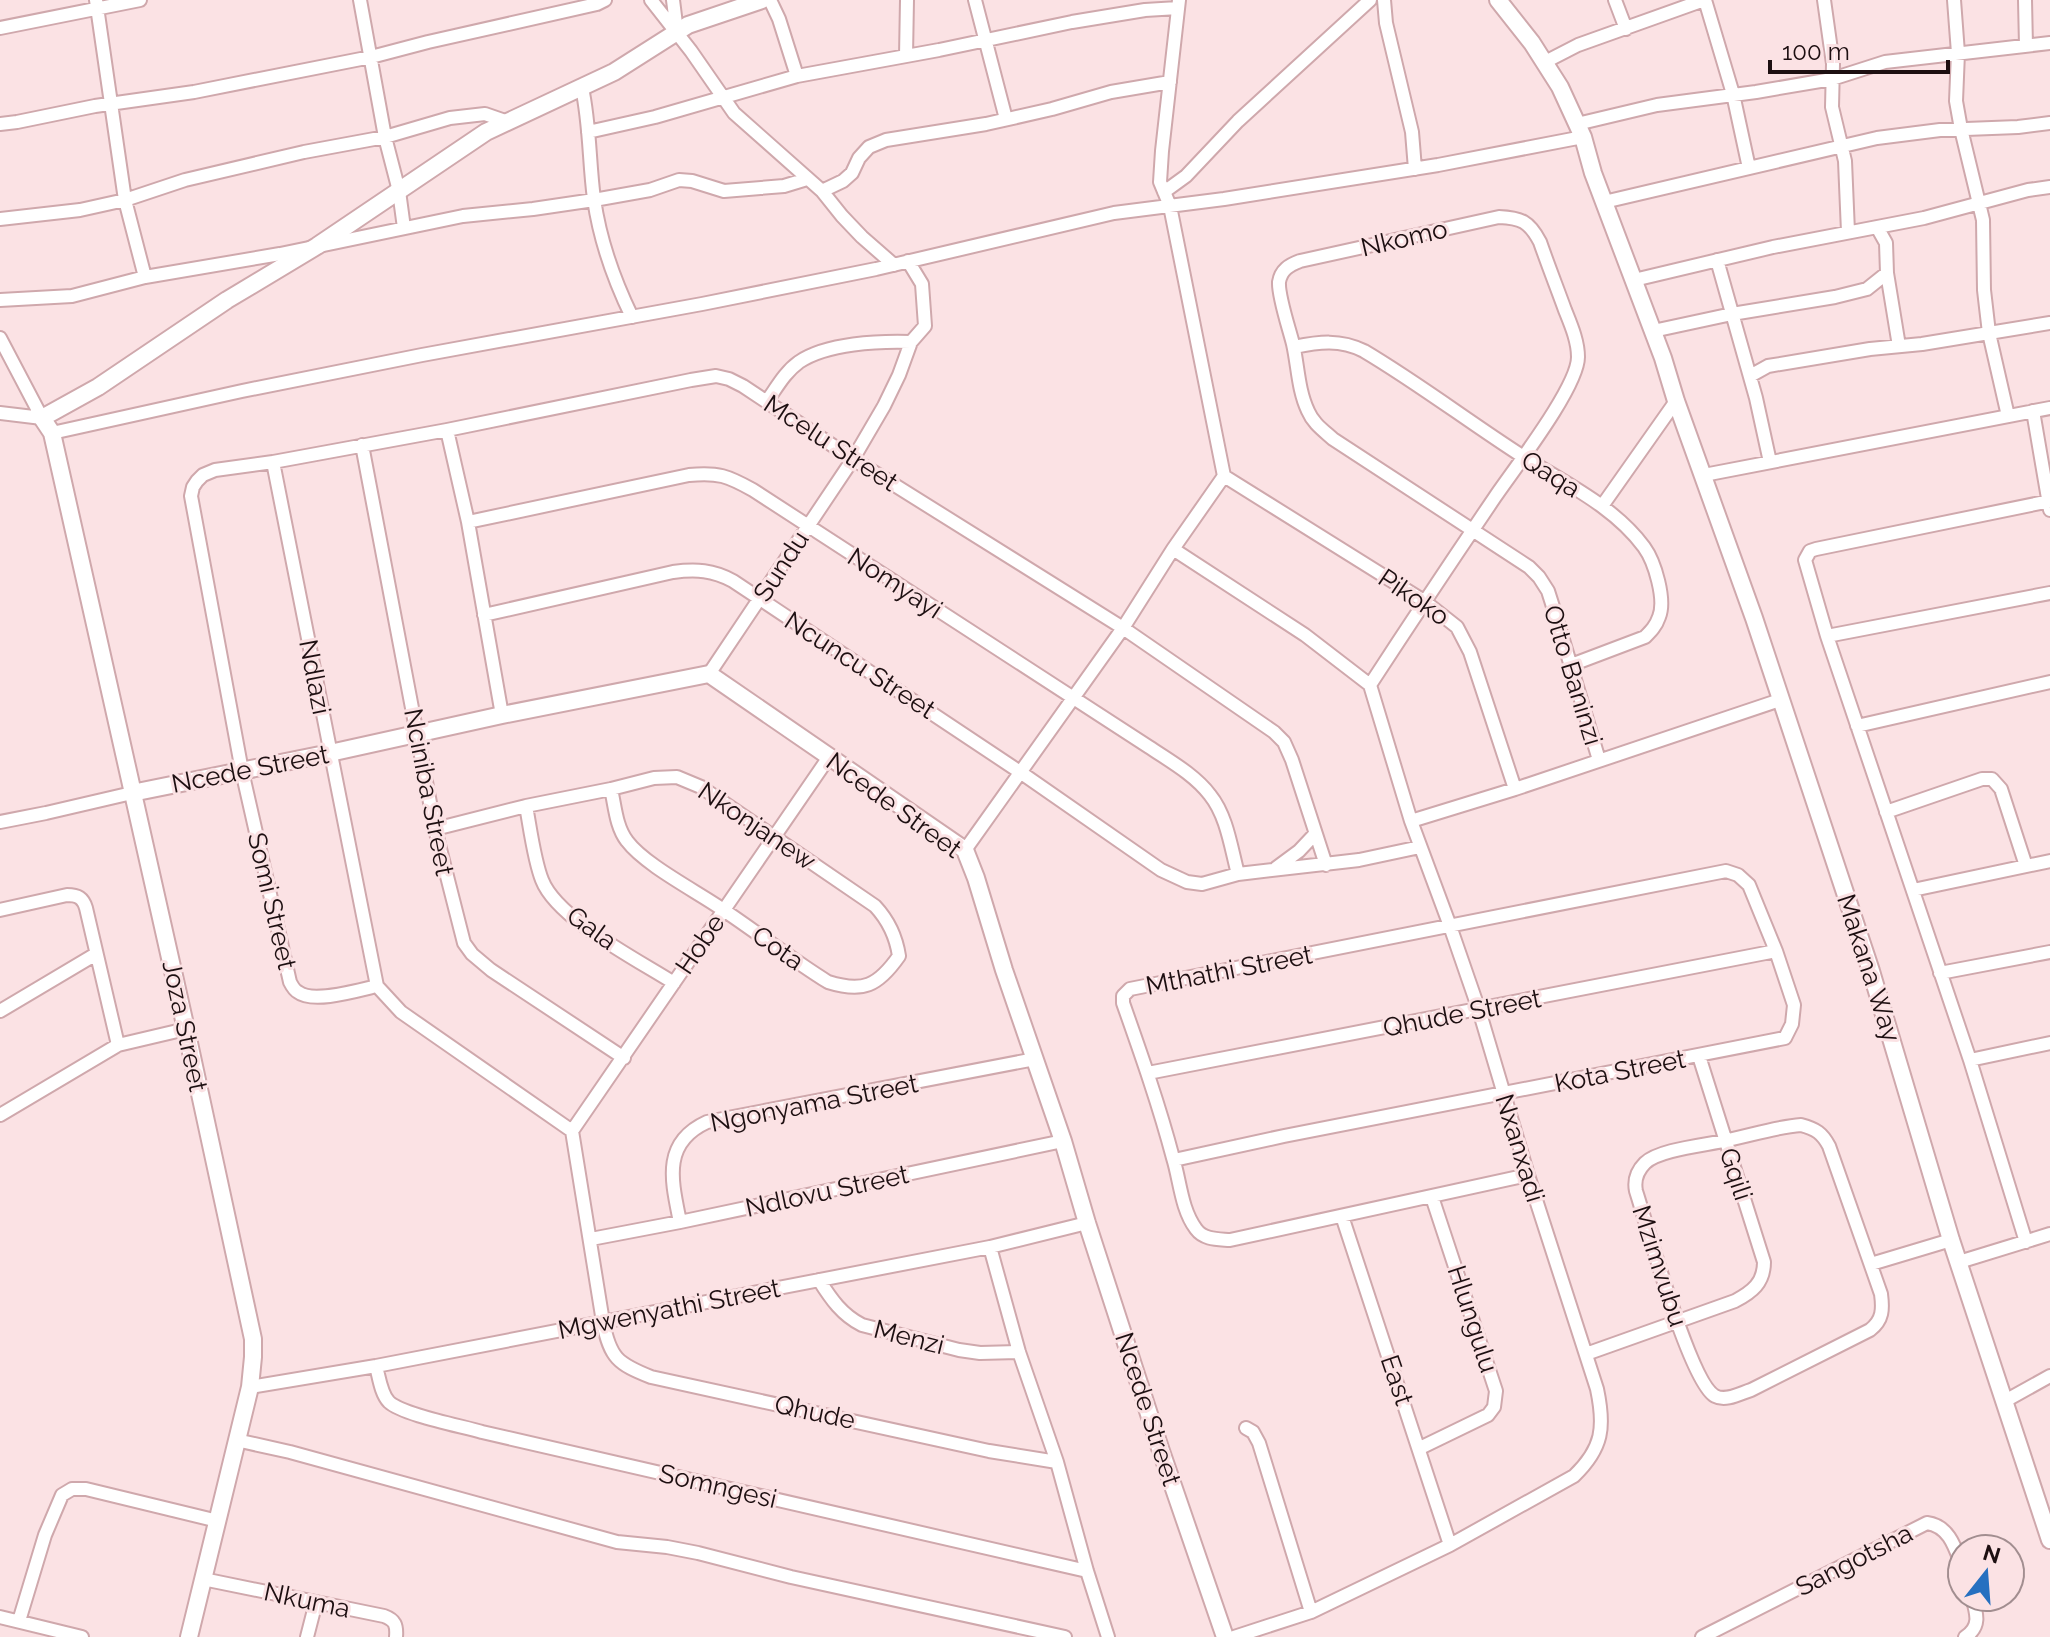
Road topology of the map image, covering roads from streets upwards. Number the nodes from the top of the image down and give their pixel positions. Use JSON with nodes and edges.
{"nodes":[{"id":1,"x":140,"y":0,"type":"edge"},
{"id":2,"x":360,"y":0,"type":"edge"},
{"id":3,"x":605,"y":0,"type":"edge"},
{"id":4,"x":651,"y":0,"type":"edge"},
{"id":5,"x":673,"y":0,"type":"edge"},
{"id":6,"x":762,"y":0,"type":"edge"},
{"id":7,"x":770,"y":0,"type":"edge"},
{"id":8,"x":907,"y":0,"type":"edge"},
{"id":9,"x":975,"y":0,"type":"edge"},
{"id":10,"x":1370,"y":0,"type":"edge"},
{"id":11,"x":1384,"y":0,"type":"edge"},
{"id":12,"x":1498,"y":0,"type":"edge"},
{"id":13,"x":1615,"y":0,"type":"edge"},
{"id":14,"x":1704,"y":0,"type":"edge"},
{"id":15,"x":1824,"y":0,"type":"edge"},
{"id":16,"x":1954,"y":0,"type":"edge"},
{"id":17,"x":2025,"y":0,"type":"edge"},
{"id":18,"x":97,"y":4,"type":"edge"},
{"id":19,"x":1179,"y":4,"type":"edge"},
{"id":20,"x":574,"y":5,"type":"edge"},
{"id":21,"x":0,"y":28,"type":"edge"},
{"id":22,"x":1626,"y":29,"type":"junction"},
{"id":23,"x":677,"y":32,"type":"junction"},
{"id":24,"x":985,"y":40,"type":"junction"},
{"id":25,"x":2050,"y":43,"type":"edge"},
{"id":26,"x":2026,"y":46,"type":"junction"},
{"id":27,"x":1958,"y":53,"type":"junction"},
{"id":28,"x":906,"y":56,"type":"junction"},
{"id":29,"x":371,"y":57,"type":"junction"},
{"id":30,"x":1545,"y":62,"type":"junction"},
{"id":31,"x":797,"y":76,"type":"junction"},
{"id":32,"x":1832,"y":79,"type":"junction"},
{"id":33,"x":1170,"y":82,"type":"junction"},
{"id":34,"x":582,"y":88,"type":"junction"},
{"id":35,"x":1733,"y":94,"type":"junction"},
{"id":36,"x":723,"y":98,"type":"junction"},
{"id":37,"x":112,"y":104,"type":"junction"},
{"id":38,"x":1006,"y":119,"type":"junction"},
{"id":39,"x":508,"y":122,"type":"junction"},
{"id":40,"x":2050,"y":123,"type":"edge"},
{"id":41,"x":0,"y":124,"type":"edge"},
{"id":42,"x":1961,"y":129,"type":"junction"},
{"id":43,"x":1580,"y":131,"type":"junction"},
{"id":44,"x":588,"y":132,"type":"junction"},
{"id":45,"x":385,"y":137,"type":"junction"},
{"id":46,"x":1841,"y":145,"type":"junction"},
{"id":47,"x":1749,"y":168,"type":"junction"},
{"id":48,"x":1415,"y":169,"type":"junction"},
{"id":49,"x":807,"y":179,"type":"junction"},
{"id":50,"x":2050,"y":187,"type":"edge"},
{"id":51,"x":399,"y":191,"type":"junction"},
{"id":52,"x":822,"y":191,"type":"junction"},
{"id":53,"x":1164,"y":192,"type":"junction"},
{"id":54,"x":125,"y":200,"type":"junction"},
{"id":55,"x":594,"y":200,"type":"junction"},
{"id":56,"x":1604,"y":202,"type":"junction"},
{"id":57,"x":1980,"y":203,"type":"junction"},
{"id":58,"x":1170,"y":206,"type":"junction"},
{"id":59,"x":0,"y":219,"type":"edge"},
{"id":60,"x":1877,"y":227,"type":"junction"},
{"id":61,"x":404,"y":228,"type":"junction"},
{"id":62,"x":1848,"y":232,"type":"junction"},
{"id":63,"x":317,"y":246,"type":"junction"},
{"id":64,"x":1717,"y":260,"type":"junction"},
{"id":65,"x":908,"y":261,"type":"junction"},
{"id":66,"x":894,"y":265,"type":"junction"},
{"id":67,"x":1887,"y":273,"type":"junction"},
{"id":68,"x":145,"y":277,"type":"junction"},
{"id":69,"x":1634,"y":280,"type":"junction"},
{"id":70,"x":0,"y":300,"type":"edge"},
{"id":71,"x":1732,"y":314,"type":"junction"},
{"id":72,"x":632,"y":317,"type":"junction"},
{"id":73,"x":2050,"y":323,"type":"edge"},
{"id":74,"x":1653,"y":331,"type":"junction"},
{"id":75,"x":1989,"y":333,"type":"junction"},
{"id":76,"x":0,"y":338,"type":"edge"},
{"id":77,"x":911,"y":342,"type":"junction"},
{"id":78,"x":1899,"y":346,"type":"junction"},
{"id":79,"x":1294,"y":347,"type":"junction"},
{"id":80,"x":1750,"y":376,"type":"junction"},
{"id":81,"x":767,"y":401,"type":"junction"},
{"id":82,"x":1676,"y":401,"type":"junction"},
{"id":83,"x":2050,"y":408,"type":"edge"},
{"id":84,"x":2033,"y":411,"type":"junction"},
{"id":85,"x":0,"y":413,"type":"edge"},
{"id":86,"x":2008,"y":416,"type":"junction"},
{"id":87,"x":42,"y":418,"type":"junction"},
{"id":88,"x":447,"y":430,"type":"junction"},
{"id":89,"x":52,"y":433,"type":"junction"},
{"id":90,"x":362,"y":445,"type":"junction"},
{"id":91,"x":1523,"y":456,"type":"junction"},
{"id":92,"x":853,"y":459,"type":"junction"},
{"id":93,"x":273,"y":462,"type":"junction"},
{"id":94,"x":1770,"y":462,"type":"junction"},
{"id":95,"x":1704,"y":475,"type":"junction"},
{"id":96,"x":1224,"y":476,"type":"junction"},
{"id":97,"x":193,"y":487,"type":"joint"},
{"id":98,"x":2049,"y":504,"type":"edge"},
{"id":99,"x":1602,"y":506,"type":"junction"},
{"id":100,"x":468,"y":522,"type":"junction"},
{"id":101,"x":808,"y":526,"type":"junction"},
{"id":102,"x":1472,"y":531,"type":"junction"},
{"id":103,"x":1173,"y":549,"type":"junction"},
{"id":104,"x":2050,"y":593,"type":"edge"},
{"id":105,"x":760,"y":599,"type":"junction"},
{"id":106,"x":1424,"y":601,"type":"junction"},
{"id":107,"x":484,"y":615,"type":"junction"},
{"id":108,"x":1123,"y":628,"type":"junction"},
{"id":109,"x":1827,"y":636,"type":"junction"},
{"id":110,"x":1571,"y":665,"type":"junction"},
{"id":111,"x":709,"y":674,"type":"junction"},
{"id":112,"x":2050,"y":682,"type":"edge"},
{"id":113,"x":1370,"y":685,"type":"junction"},
{"id":114,"x":1074,"y":698,"type":"junction"},
{"id":115,"x":1780,"y":700,"type":"junction"},
{"id":116,"x":502,"y":715,"type":"junction"},
{"id":117,"x":1857,"y":726,"type":"junction"},
{"id":118,"x":417,"y":733,"type":"junction"},
{"id":119,"x":330,"y":753,"type":"junction"},
{"id":120,"x":829,"y":757,"type":"junction"},
{"id":121,"x":1599,"y":760,"type":"junction"},
{"id":122,"x":242,"y":771,"type":"junction"},
{"id":123,"x":1020,"y":772,"type":"junction"},
{"id":124,"x":611,"y":789,"type":"junction"},
{"id":125,"x":1515,"y":789,"type":"junction"},
{"id":126,"x":132,"y":793,"type":"junction"},
{"id":127,"x":526,"y":806,"type":"junction"},
{"id":128,"x":1886,"y":812,"type":"junction"},
{"id":129,"x":1411,"y":821,"type":"junction"},
{"id":130,"x":0,"y":822,"type":"edge"},
{"id":131,"x":435,"y":829,"type":"junction"},
{"id":132,"x":1315,"y":834,"type":"junction"},
{"id":133,"x":773,"y":837,"type":"junction"},
{"id":134,"x":1420,"y":847,"type":"junction"},
{"id":135,"x":965,"y":850,"type":"junction"},
{"id":136,"x":2050,"y":861,"type":"edge"},
{"id":137,"x":1326,"y":865,"type":"junction"},
{"id":138,"x":2026,"y":866,"type":"junction"},
{"id":139,"x":1276,"y":868,"type":"junction"},
{"id":140,"x":1726,"y":871,"type":"joint"},
{"id":141,"x":1238,"y":874,"type":"junction"},
{"id":142,"x":1913,"y":890,"type":"junction"},
{"id":143,"x":0,"y":910,"type":"edge"},
{"id":144,"x":724,"y":910,"type":"junction"},
{"id":145,"x":1450,"y":926,"type":"junction"},
{"id":146,"x":1776,"y":951,"type":"junction"},
{"id":147,"x":2050,"y":952,"type":"edge"},
{"id":148,"x":96,"y":954,"type":"junction"},
{"id":149,"x":899,"y":956,"type":"joint"},
{"id":150,"x":1940,"y":973,"type":"junction"},
{"id":151,"x":674,"y":983,"type":"junction"},
{"id":152,"x":377,"y":986,"type":"junction"},
{"id":153,"x":1479,"y":1010,"type":"junction"},
{"id":154,"x":0,"y":1011,"type":"edge"},
{"id":155,"x":186,"y":1029,"type":"junction"},
{"id":156,"x":2050,"y":1043,"type":"edge"},
{"id":157,"x":118,"y":1045,"type":"junction"},
{"id":158,"x":1699,"y":1056,"type":"junction"},
{"id":159,"x":624,"y":1058,"type":"junction"},
{"id":160,"x":1035,"y":1059,"type":"junction"},
{"id":161,"x":1970,"y":1060,"type":"junction"},
{"id":162,"x":1148,"y":1073,"type":"junction"},
{"id":163,"x":1503,"y":1094,"type":"junction"},
{"id":164,"x":0,"y":1115,"type":"edge"},
{"id":165,"x":572,"y":1131,"type":"junction"},
{"id":166,"x":1063,"y":1141,"type":"junction"},
{"id":167,"x":1725,"y":1141,"type":"junction"},
{"id":168,"x":1174,"y":1160,"type":"junction"},
{"id":169,"x":1528,"y":1175,"type":"junction"},
{"id":170,"x":1432,"y":1197,"type":"junction"},
{"id":171,"x":1342,"y":1216,"type":"junction"},
{"id":172,"x":680,"y":1222,"type":"junction"},
{"id":173,"x":1087,"y":1223,"type":"junction"},
{"id":174,"x":2050,"y":1234,"type":"edge"},
{"id":175,"x":591,"y":1239,"type":"junction"},
{"id":176,"x":1951,"y":1240,"type":"junction"},
{"id":177,"x":2026,"y":1242,"type":"junction"},
{"id":178,"x":990,"y":1247,"type":"junction"},
{"id":179,"x":1959,"y":1262,"type":"junction"},
{"id":180,"x":1871,"y":1264,"type":"junction"},
{"id":181,"x":819,"y":1280,"type":"junction"},
{"id":182,"x":603,"y":1322,"type":"junction"},
{"id":183,"x":1678,"y":1322,"type":"junction"},
{"id":184,"x":1019,"y":1352,"type":"junction"},
{"id":185,"x":1586,"y":1354,"type":"junction"},
{"id":186,"x":376,"y":1366,"type":"junction"},
{"id":187,"x":2050,"y":1376,"type":"edge"},
{"id":188,"x":250,"y":1387,"type":"junction"},
{"id":189,"x":2005,"y":1401,"type":"junction"},
{"id":190,"x":1246,"y":1428,"type":"dead end"},
{"id":191,"x":236,"y":1440,"type":"junction"},
{"id":192,"x":1420,"y":1448,"type":"junction"},
{"id":193,"x":1057,"y":1462,"type":"junction"},
{"id":194,"x":2046,"y":1513,"type":"edge"},
{"id":195,"x":218,"y":1521,"type":"junction"},
{"id":196,"x":1947,"y":1533,"type":"edge"},
{"id":197,"x":2050,"y":1540,"type":"edge"},
{"id":198,"x":1450,"y":1545,"type":"junction"},
{"id":199,"x":1087,"y":1571,"type":"junction"},
{"id":200,"x":203,"y":1579,"type":"junction"},
{"id":201,"x":316,"y":1602,"type":"junction"},
{"id":202,"x":1311,"y":1612,"type":"junction"},
{"id":203,"x":1978,"y":1613,"type":"edge"},
{"id":204,"x":0,"y":1617,"type":"edge"},
{"id":205,"x":19,"y":1621,"type":"junction"},
{"id":206,"x":1730,"y":1624,"type":"junction"},
{"id":207,"x":82,"y":1637,"type":"edge"},
{"id":208,"x":189,"y":1637,"type":"edge"},
{"id":209,"x":307,"y":1637,"type":"edge"},
{"id":210,"x":396,"y":1637,"type":"edge"},
{"id":211,"x":1065,"y":1637,"type":"edge"},
{"id":212,"x":1108,"y":1637,"type":"edge"},
{"id":213,"x":1225,"y":1637,"type":"edge"},
{"id":214,"x":1234,"y":1637,"type":"edge"},
{"id":215,"x":1702,"y":1637,"type":"edge"},
{"id":216,"x":1738,"y":1637,"type":"edge"},
{"id":217,"x":1965,"y":1637,"type":"edge"}],
"edges":[{"from":1,"to":18,"type":"street"},
{"from":2,"to":29,"type":"street"},
{"from":3,"to":20,"type":"street"},
{"from":4,"to":23,"type":"street"},
{"from":5,"to":23,"type":"street"},
{"from":6,"to":23,"type":"street"},
{"from":7,"to":31,"type":"street"},
{"from":8,"to":28,"type":"street"},
{"from":9,"to":24,"type":"street"},
{"from":10,"to":53,"type":"street"},
{"from":11,"to":48,"type":"street"},
{"from":12,"to":30,"type":"street","name":"Makana Way"},
{"from":13,"to":22,"type":"street"},
{"from":14,"to":22,"type":"street"},
{"from":14,"to":35,"type":"street"},
{"from":15,"to":32,"type":"street"},
{"from":16,"to":27,"type":"street"},
{"from":17,"to":26,"type":"street"},
{"from":18,"to":21,"type":"street"},
{"from":18,"to":37,"type":"street"},
{"from":19,"to":24,"type":"street"},
{"from":19,"to":33,"type":"street"},
{"from":20,"to":29,"type":"street"},
{"from":22,"to":30,"type":"street"},
{"from":23,"to":34,"type":"street"},
{"from":23,"to":36,"type":"street"},
{"from":24,"to":28,"type":"street"},
{"from":24,"to":38,"type":"street"},
{"from":25,"to":26,"type":"street"},
{"from":26,"to":27,"type":"street"},
{"from":27,"to":32,"type":"street"},
{"from":27,"to":42,"type":"street"},
{"from":28,"to":31,"type":"street"},
{"from":29,"to":37,"type":"street"},
{"from":29,"to":45,"type":"street"},
{"from":30,"to":43,"type":"street","name":"Makana Way"},
{"from":31,"to":36,"type":"street"},
{"from":32,"to":35,"type":"street"},
{"from":32,"to":46,"type":"street"},
{"from":33,"to":38,"type":"street"},
{"from":33,"to":53,"type":"street"},
{"from":34,"to":39,"type":"street"},
{"from":34,"to":44,"type":"street"},
{"from":35,"to":43,"type":"street"},
{"from":35,"to":47,"type":"street"},
{"from":36,"to":44,"type":"street"},
{"from":36,"to":49,"type":"street"},
{"from":37,"to":41,"type":"street"},
{"from":37,"to":54,"type":"street"},
{"from":38,"to":52,"type":"street"},
{"from":39,"to":45,"type":"street"},
{"from":39,"to":51,"type":"street"},
{"from":40,"to":42,"type":"street"},
{"from":42,"to":46,"type":"street"},
{"from":42,"to":57,"type":"street"},
{"from":43,"to":48,"type":"street"},
{"from":43,"to":56,"type":"street","name":"Makana Way"},
{"from":44,"to":55,"type":"street"},
{"from":45,"to":51,"type":"street"},
{"from":45,"to":54,"type":"street"},
{"from":46,"to":47,"type":"street"},
{"from":46,"to":62,"type":"street"},
{"from":47,"to":56,"type":"street"},
{"from":48,"to":58,"type":"street"},
{"from":49,"to":52,"type":"street"},
{"from":49,"to":55,"type":"street"},
{"from":50,"to":57,"type":"street"},
{"from":51,"to":61,"type":"street"},
{"from":51,"to":63,"type":"street"},
{"from":52,"to":66,"type":"street"},
{"from":53,"to":58,"type":"street"},
{"from":54,"to":59,"type":"street"},
{"from":54,"to":68,"type":"street"},
{"from":55,"to":61,"type":"street"},
{"from":55,"to":72,"type":"street"},
{"from":56,"to":69,"type":"street","name":"Makana Way"},
{"from":57,"to":60,"type":"street"},
{"from":57,"to":75,"type":"street"},
{"from":58,"to":65,"type":"street"},
{"from":58,"to":96,"type":"street"},
{"from":60,"to":62,"type":"street"},
{"from":60,"to":67,"type":"street"},
{"from":61,"to":63,"type":"street"},
{"from":62,"to":64,"type":"street"},
{"from":63,"to":68,"type":"street"},
{"from":63,"to":87,"type":"street"},
{"from":64,"to":69,"type":"street"},
{"from":64,"to":71,"type":"street"},
{"from":65,"to":66,"type":"street"},
{"from":65,"to":77,"type":"street","name":"Sundu"},
{"from":66,"to":72,"type":"street"},
{"from":67,"to":71,"type":"street"},
{"from":67,"to":78,"type":"street"},
{"from":68,"to":70,"type":"street"},
{"from":69,"to":74,"type":"street","name":"Makana Way"},
{"from":71,"to":74,"type":"street"},
{"from":71,"to":80,"type":"street"},
{"from":72,"to":89,"type":"street"},
{"from":73,"to":75,"type":"street"},
{"from":74,"to":82,"type":"street","name":"Makana Way"},
{"from":75,"to":78,"type":"street"},
{"from":75,"to":86,"type":"street"},
{"from":76,"to":87,"type":"street"},
{"from":77,"to":81,"type":"street"},
{"from":77,"to":92,"type":"street","name":"Sundu"},
{"from":78,"to":80,"type":"street"},
{"from":79,"to":91,"type":"street","name":"Qaqa"},
{"from":79,"to":91,"type":"street","name":"Nkomo"},
{"from":79,"to":102,"type":"street","name":"Nkomo"},
{"from":80,"to":94,"type":"street"},
{"from":81,"to":88,"type":"street","name":"Mcelu Street"},
{"from":81,"to":92,"type":"street","name":"Mcelu Street"},
{"from":82,"to":95,"type":"street","name":"Makana Way"},
{"from":82,"to":99,"type":"street"},
{"from":83,"to":84,"type":"street"},
{"from":84,"to":86,"type":"street"},
{"from":84,"to":98,"type":"street"},
{"from":85,"to":87,"type":"street"},
{"from":86,"to":94,"type":"street"},
{"from":87,"to":89,"type":"street","name":"Joza Street"},
{"from":88,"to":90,"type":"street","name":"Mcelu Street"},
{"from":88,"to":100,"type":"street"},
{"from":89,"to":126,"type":"street","name":"Joza Street"},
{"from":90,"to":93,"type":"street","name":"Mcelu Street"},
{"from":90,"to":118,"type":"street","name":"Nciniba Street"},
{"from":91,"to":99,"type":"street","name":"Qaqa"},
{"from":91,"to":102,"type":"street","name":"Nkomo"},
{"from":92,"to":101,"type":"street","name":"Sundu"},
{"from":92,"to":108,"type":"street","name":"Mcelu Street"},
{"from":93,"to":97,"type":"street","name":"Mcelu Street"},
{"from":93,"to":119,"type":"street","name":"Ndlazi"},
{"from":94,"to":95,"type":"street"},
{"from":95,"to":115,"type":"street","name":"Makana Way"},
{"from":96,"to":103,"type":"street"},
{"from":96,"to":106,"type":"street","name":"Pikoko"},
{"from":97,"to":122,"type":"street","name":"Somi Street"},
{"from":98,"to":109,"type":"street"},
{"from":99,"to":110,"type":"street","name":"Qaqa"},
{"from":100,"to":101,"type":"street","name":"Nomyayi"},
{"from":100,"to":107,"type":"street"},
{"from":101,"to":105,"type":"street","name":"Sundu"},
{"from":101,"to":114,"type":"street","name":"Nomyayi"},
{"from":102,"to":106,"type":"street","name":"Nkomo"},
{"from":102,"to":110,"type":"street","name":"Otto Baninzi"},
{"from":103,"to":108,"type":"street"},
{"from":103,"to":113,"type":"street"},
{"from":104,"to":109,"type":"street"},
{"from":105,"to":107,"type":"street","name":"Ncuncu Street"},
{"from":105,"to":111,"type":"street","name":"Sundu"},
{"from":105,"to":123,"type":"street","name":"Ncuncu Street"},
{"from":106,"to":113,"type":"street","name":"Nkomo"},
{"from":106,"to":125,"type":"street","name":"Pikoko"},
{"from":107,"to":116,"type":"street"},
{"from":108,"to":114,"type":"street"},
{"from":108,"to":132,"type":"street","name":"Mcelu Street"},
{"from":109,"to":117,"type":"street"},
{"from":110,"to":121,"type":"street","name":"Otto Baninzi"},
{"from":111,"to":116,"type":"street","name":"Ncede Street"},
{"from":111,"to":120,"type":"street","name":"Ncede Street"},
{"from":112,"to":117,"type":"street"},
{"from":113,"to":129,"type":"street","name":"Nxanxadi"},
{"from":114,"to":123,"type":"street"},
{"from":114,"to":141,"type":"street","name":"Nomyayi"},
{"from":115,"to":121,"type":"street"},
{"from":115,"to":176,"type":"street","name":"Makana Way"},
{"from":116,"to":118,"type":"street","name":"Ncede Street"},
{"from":117,"to":128,"type":"street"},
{"from":118,"to":119,"type":"street","name":"Ncede Street"},
{"from":118,"to":131,"type":"street","name":"Nciniba Street"},
{"from":119,"to":122,"type":"street","name":"Ncede Street"},
{"from":119,"to":152,"type":"street","name":"Ndlazi"},
{"from":120,"to":133,"type":"street","name":"Hobe"},
{"from":120,"to":135,"type":"street","name":"Ncede Street"},
{"from":121,"to":125,"type":"street"},
{"from":122,"to":126,"type":"street","name":"Ncede Street"},
{"from":122,"to":152,"type":"street","name":"Somi Street"},
{"from":123,"to":135,"type":"street"},
{"from":123,"to":141,"type":"street","name":"Ncuncu Street"},
{"from":124,"to":127,"type":"street","name":"Nkonjanew"},
{"from":124,"to":133,"type":"street","name":"Nkonjanew"},
{"from":124,"to":144,"type":"street","name":"Cota"},
{"from":125,"to":129,"type":"street"},
{"from":126,"to":130,"type":"street"},
{"from":126,"to":155,"type":"street","name":"Joza Street"},
{"from":127,"to":131,"type":"street","name":"Nkonjanew"},
{"from":127,"to":151,"type":"street","name":"Gala"},
{"from":128,"to":138,"type":"street"},
{"from":128,"to":142,"type":"street"},
{"from":129,"to":134,"type":"street","name":"Nxanxadi"},
{"from":131,"to":159,"type":"street","name":"Nciniba Street"},
{"from":132,"to":137,"type":"street","name":"Mcelu Street"},
{"from":132,"to":139,"type":"street"},
{"from":133,"to":144,"type":"street","name":"Hobe"},
{"from":133,"to":149,"type":"street","name":"Nkonjanew"},
{"from":134,"to":137,"type":"street"},
{"from":134,"to":145,"type":"street","name":"Nxanxadi"},
{"from":135,"to":160,"type":"street","name":"Ncede Street"},
{"from":136,"to":138,"type":"street"},
{"from":137,"to":139,"type":"street"},
{"from":138,"to":142,"type":"street"},
{"from":139,"to":141,"type":"street"},
{"from":140,"to":145,"type":"street","name":"Mthathi Street"},
{"from":140,"to":146,"type":"street","name":"Kota Street"},
{"from":142,"to":150,"type":"street"},
{"from":143,"to":148,"type":"street"},
{"from":144,"to":149,"type":"street","name":"Cota"},
{"from":144,"to":151,"type":"street","name":"Hobe"},
{"from":145,"to":153,"type":"street","name":"Nxanxadi"},
{"from":145,"to":162,"type":"street","name":"Mthathi Street"},
{"from":146,"to":153,"type":"street","name":"Qhude Street"},
{"from":146,"to":158,"type":"street","name":"Kota Street"},
{"from":147,"to":150,"type":"street"},
{"from":148,"to":154,"type":"street"},
{"from":148,"to":157,"type":"street"},
{"from":150,"to":161,"type":"street"},
{"from":151,"to":159,"type":"street","name":"Hobe"},
{"from":152,"to":165,"type":"street"},
{"from":153,"to":162,"type":"street","name":"Qhude Street"},
{"from":153,"to":163,"type":"street","name":"Nxanxadi"},
{"from":155,"to":157,"type":"street"},
{"from":155,"to":188,"type":"street","name":"Joza Street"},
{"from":156,"to":161,"type":"street"},
{"from":157,"to":164,"type":"street"},
{"from":158,"to":163,"type":"street","name":"Kota Street"},
{"from":158,"to":167,"type":"street","name":"Gqili"},
{"from":159,"to":165,"type":"street","name":"Hobe"},
{"from":160,"to":166,"type":"street","name":"Ncede Street"},
{"from":160,"to":172,"type":"street","name":"Ngonyama Street"},
{"from":161,"to":177,"type":"street"},
{"from":162,"to":168,"type":"street","name":"Mthathi Street"},
{"from":163,"to":168,"type":"street","name":"Kota Street"},
{"from":163,"to":169,"type":"street","name":"Nxanxadi"},
{"from":165,"to":175,"type":"street"},
{"from":166,"to":172,"type":"street","name":"Ndlovu Street"},
{"from":166,"to":173,"type":"street","name":"Ncede Street"},
{"from":167,"to":180,"type":"street","name":"Mzimvubu"},
{"from":167,"to":183,"type":"street","name":"Gqili"},
{"from":167,"to":183,"type":"street","name":"Mzimvubu"},
{"from":168,"to":171,"type":"street","name":"Mthathi Street"},
{"from":169,"to":170,"type":"street","name":"Mthathi Street"},
{"from":169,"to":185,"type":"street","name":"Nxanxadi"},
{"from":170,"to":171,"type":"street","name":"Mthathi Street"},
{"from":170,"to":192,"type":"street","name":"Hlungulu"},
{"from":171,"to":192,"type":"street","name":"East"},
{"from":172,"to":175,"type":"street","name":"Ndlovu Street"},
{"from":173,"to":178,"type":"street","name":"Mgwenyathi Street"},
{"from":173,"to":213,"type":"street","name":"Ncede Street"},
{"from":174,"to":177,"type":"street"},
{"from":175,"to":182,"type":"street"},
{"from":176,"to":179,"type":"street","name":"Makana Way"},
{"from":176,"to":180,"type":"street"},
{"from":177,"to":179,"type":"street"},
{"from":178,"to":181,"type":"street","name":"Mgwenyathi Street"},
{"from":178,"to":184,"type":"street"},
{"from":179,"to":189,"type":"street","name":"Makana Way"},
{"from":180,"to":183,"type":"street","name":"Mzimvubu"},
{"from":181,"to":182,"type":"street","name":"Mgwenyathi Street"},
{"from":181,"to":184,"type":"street","name":"Menzi"},
{"from":182,"to":186,"type":"street","name":"Mgwenyathi Street"},
{"from":182,"to":193,"type":"street","name":"Qhude"},
{"from":183,"to":185,"type":"street"},
{"from":184,"to":193,"type":"street"},
{"from":185,"to":198,"type":"street","name":"Nxanxadi"},
{"from":186,"to":188,"type":"street","name":"Mgwenyathi Street"},
{"from":186,"to":199,"type":"street","name":"Somngesi"},
{"from":187,"to":189,"type":"street"},
{"from":188,"to":191,"type":"street","name":"Joza Street"},
{"from":189,"to":194,"type":"street","name":"Makana Way"},
{"from":190,"to":202,"type":"street"},
{"from":191,"to":195,"type":"street","name":"Joza Street"},
{"from":191,"to":211,"type":"street"},
{"from":192,"to":198,"type":"street","name":"East"},
{"from":193,"to":199,"type":"street"},
{"from":194,"to":197,"type":"street","name":"Makana Way"},
{"from":195,"to":200,"type":"street","name":"Joza Street"},
{"from":195,"to":205,"type":"street"},
{"from":196,"to":206,"type":"street","name":"Sangotsha"},
{"from":198,"to":202,"type":"street","name":"Nxanxadi"},
{"from":199,"to":212,"type":"street"},
{"from":200,"to":201,"type":"street","name":"Nkuma"},
{"from":200,"to":208,"type":"street","name":"Joza Street"},
{"from":201,"to":209,"type":"street"},
{"from":201,"to":210,"type":"street","name":"Nkuma"},
{"from":202,"to":214,"type":"street","name":"Nxanxadi"},
{"from":203,"to":217,"type":"street"},
{"from":204,"to":205,"type":"street"},
{"from":205,"to":207,"type":"street"},
{"from":206,"to":215,"type":"street","name":"Sangotsha"},
{"from":206,"to":216,"type":"street"}]}
